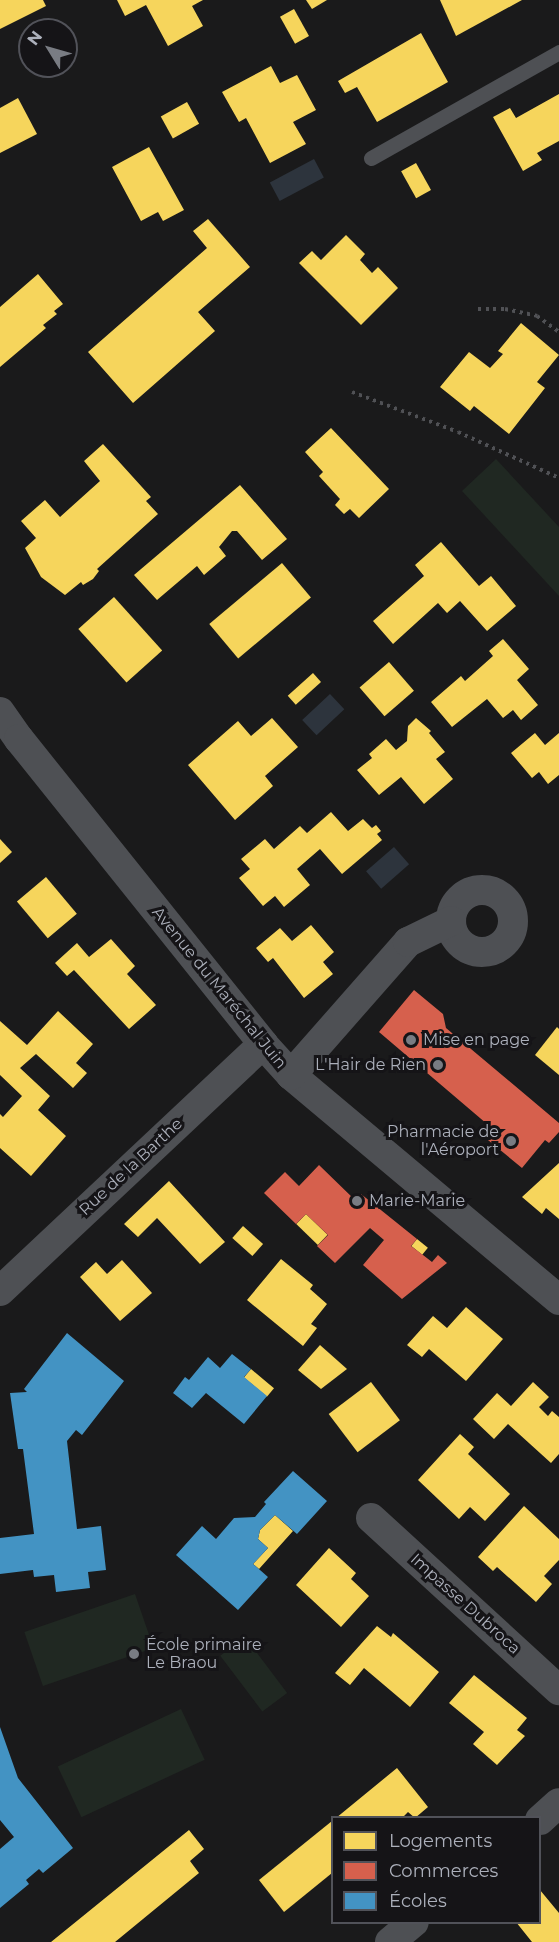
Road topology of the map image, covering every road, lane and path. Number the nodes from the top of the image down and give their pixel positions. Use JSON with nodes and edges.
{"nodes":[{"id":1,"x":559,"y":52,"type":"edge"},
{"id":2,"x":371,"y":158,"type":"dead end"},
{"id":3,"x":478,"y":309,"type":"dead end"},
{"id":4,"x":559,"y":332,"type":"edge"},
{"id":5,"x":352,"y":392,"type":"dead end"},
{"id":6,"x":559,"y":478,"type":"edge"},
{"id":7,"x":0,"y":712,"type":"edge"},
{"id":8,"x":9,"y":745,"type":"edge"},
{"id":9,"x":451,"y":921,"type":"dead end"},
{"id":10,"x":262,"y":1044,"type":"junction"},
{"id":11,"x":291,"y":1075,"type":"junction"},
{"id":12,"x":0,"y":1291,"type":"edge"},
{"id":13,"x":559,"y":1300,"type":"edge"},
{"id":14,"x":371,"y":1518,"type":"dead end"},
{"id":15,"x":559,"y":1690,"type":"edge"},
{"id":16,"x":559,"y":1803,"type":"edge"},
{"id":17,"x":541,"y":1819,"type":"edge"},
{"id":18,"x":413,"y":1924,"type":"edge"},
{"id":19,"x":390,"y":1942,"type":"edge"}],
"edges":[{"from":1,"to":2,"type":"lane"},
{"from":3,"to":4,"type":"path"},
{"from":5,"to":6,"type":"path"},
{"from":7,"to":8,"type":"street","name":"Avenue du Maréchal Juin"},
{"from":8,"to":10,"type":"street","name":"Avenue du Maréchal Juin"},
{"from":9,"to":11,"type":"street"},
{"from":10,"to":11,"type":"street","name":"Avenue du Maréchal Juin"},
{"from":10,"to":12,"type":"street","name":"Rue de la Barthe"},
{"from":11,"to":13,"type":"street","name":"Avenue du Maréchal Juin"},
{"from":14,"to":15,"type":"street","name":"Impasse Dubroca"},
{"from":16,"to":17,"type":"street"},
{"from":18,"to":19,"type":"street"}]}
